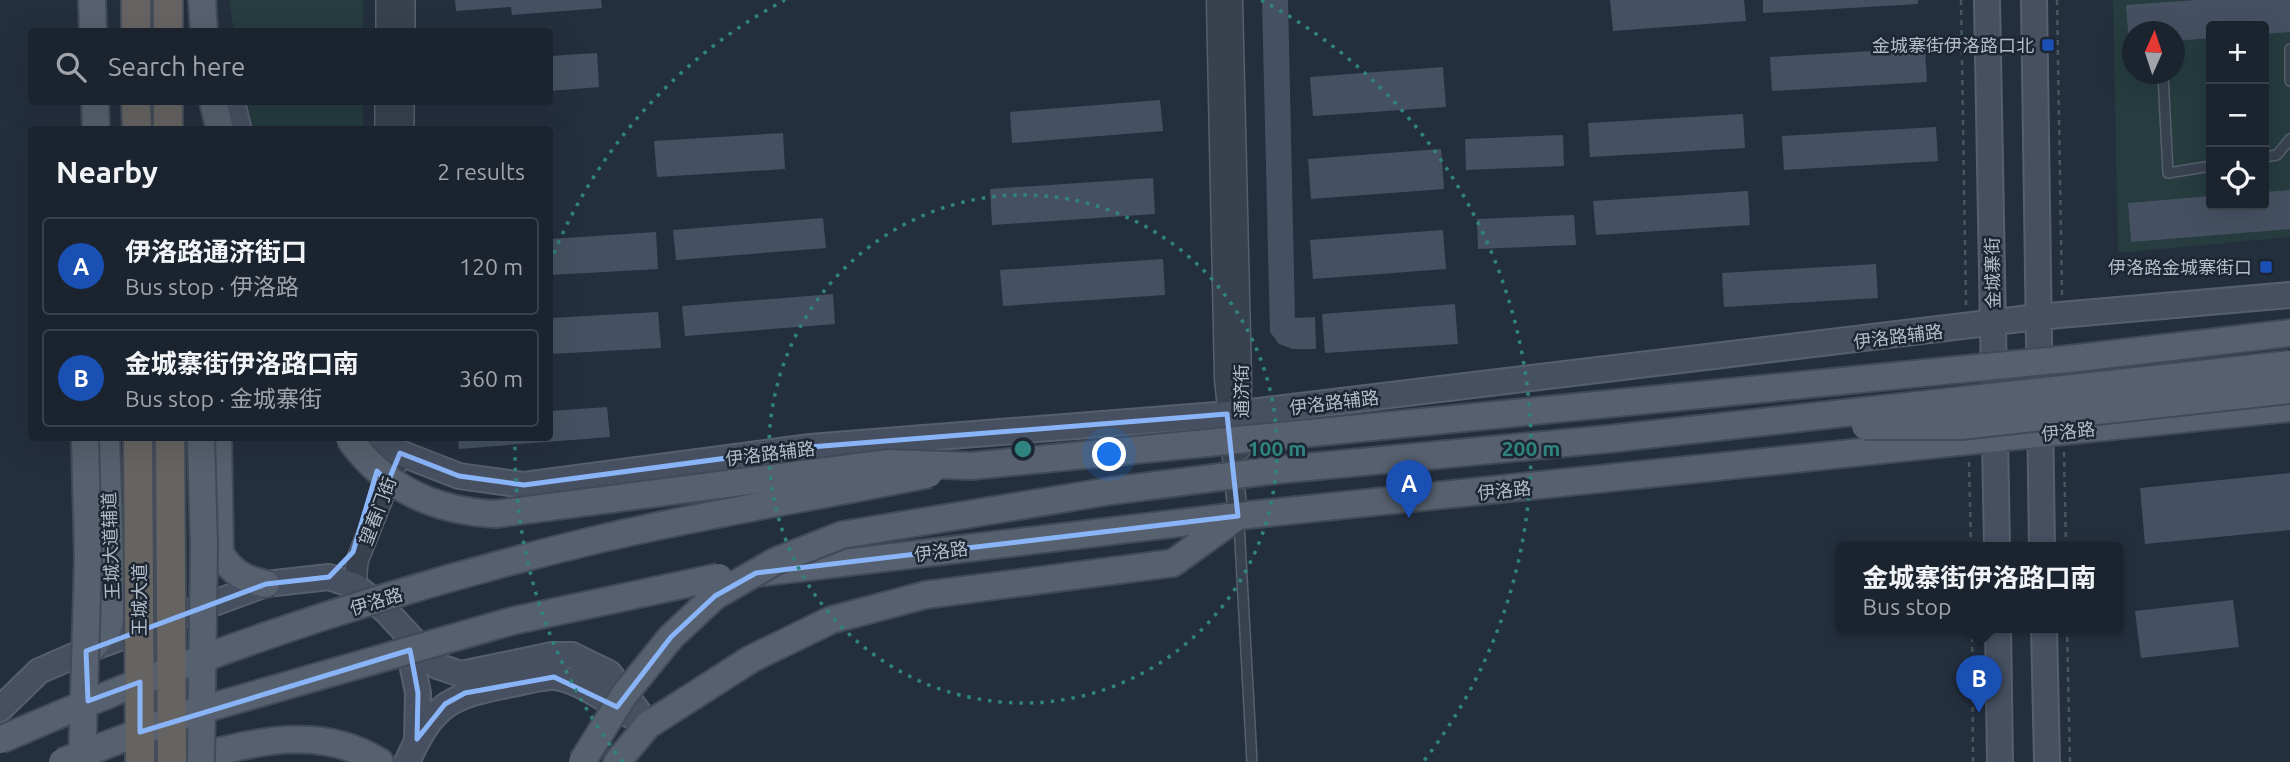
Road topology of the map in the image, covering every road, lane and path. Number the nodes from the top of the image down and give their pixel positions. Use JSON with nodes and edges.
{"nodes":[{"id":1,"x":90,"y":0,"type":"edge"},
{"id":2,"x":136,"y":0,"type":"edge"},
{"id":3,"x":168,"y":0,"type":"edge"},
{"id":4,"x":387,"y":0,"type":"edge"},
{"id":5,"x":404,"y":0,"type":"edge"},
{"id":6,"x":1216,"y":0,"type":"edge"},
{"id":7,"x":1233,"y":0,"type":"edge"},
{"id":8,"x":1961,"y":0,"type":"edge"},
{"id":9,"x":1987,"y":0,"type":"edge"},
{"id":10,"x":2034,"y":0,"type":"edge"},
{"id":11,"x":2057,"y":0,"type":"edge"},
{"id":12,"x":87,"y":28,"type":"edge"},
{"id":13,"x":93,"y":28,"type":"edge"},
{"id":14,"x":136,"y":28,"type":"edge"},
{"id":15,"x":169,"y":28,"type":"edge"},
{"id":16,"x":387,"y":28,"type":"edge"},
{"id":17,"x":404,"y":28,"type":"edge"},
{"id":18,"x":2290,"y":48,"type":"edge"},
{"id":19,"x":2290,"y":81,"type":"edge"},
{"id":20,"x":2164,"y":84,"type":"edge"},
{"id":21,"x":86,"y":105,"type":"edge"},
{"id":22,"x":95,"y":105,"type":"edge"},
{"id":23,"x":136,"y":105,"type":"edge"},
{"id":24,"x":168,"y":105,"type":"edge"},
{"id":25,"x":177,"y":105,"type":"edge"},
{"id":26,"x":212,"y":105,"type":"edge"},
{"id":27,"x":213,"y":105,"type":"edge"},
{"id":28,"x":233,"y":105,"type":"edge"},
{"id":29,"x":386,"y":105,"type":"edge"},
{"id":30,"x":403,"y":105,"type":"edge"},
{"id":31,"x":85,"y":126,"type":"edge"},
{"id":32,"x":96,"y":126,"type":"edge"},
{"id":33,"x":137,"y":126,"type":"edge"},
{"id":34,"x":168,"y":126,"type":"edge"},
{"id":35,"x":179,"y":126,"type":"edge"},
{"id":36,"x":212,"y":126,"type":"edge"},
{"id":37,"x":219,"y":126,"type":"edge"},
{"id":38,"x":238,"y":126,"type":"edge"},
{"id":39,"x":386,"y":126,"type":"edge"},
{"id":40,"x":403,"y":126,"type":"edge"},
{"id":41,"x":2290,"y":139,"type":"edge"},
{"id":42,"x":2269,"y":156,"type":"edge"},
{"id":43,"x":2206,"y":167,"type":"edge"},
{"id":44,"x":2290,"y":295,"type":"edge"},
{"id":45,"x":2062,"y":315,"type":"junction"},
{"id":46,"x":2037,"y":317,"type":"junction"},
{"id":47,"x":1993,"y":324,"type":"junction"},
{"id":48,"x":1967,"y":328,"type":"junction"},
{"id":49,"x":2290,"y":333,"type":"edge"},
{"id":50,"x":2290,"y":364,"type":"edge"},
{"id":51,"x":2290,"y":390,"type":"edge"},
{"id":52,"x":2290,"y":408,"type":"edge"},
{"id":53,"x":1235,"y":414,"type":"junction"},
{"id":54,"x":1727,"y":426,"type":"junction"},
{"id":55,"x":2052,"y":433,"type":"junction"},
{"id":56,"x":85,"y":441,"type":"edge"},
{"id":57,"x":104,"y":441,"type":"edge"},
{"id":58,"x":104,"y":441,"type":"edge"},
{"id":59,"x":138,"y":441,"type":"edge"},
{"id":60,"x":170,"y":441,"type":"edge"},
{"id":61,"x":201,"y":441,"type":"edge"},
{"id":62,"x":218,"y":441,"type":"edge"},
{"id":63,"x":352,"y":441,"type":"edge"},
{"id":64,"x":1996,"y":441,"type":"junction"},
{"id":65,"x":391,"y":442,"type":"edge"},
{"id":66,"x":1969,"y":443,"type":"junction"},
{"id":67,"x":971,"y":466,"type":"junction"},
{"id":68,"x":1238,"y":516,"type":"junction"},
{"id":69,"x":1970,"y":542,"type":"edge"},
{"id":70,"x":1997,"y":542,"type":"edge"},
{"id":71,"x":2042,"y":542,"type":"edge"},
{"id":72,"x":2065,"y":542,"type":"edge"},
{"id":73,"x":88,"y":559,"type":"junction"},
{"id":74,"x":328,"y":577,"type":"junction"},
{"id":75,"x":266,"y":584,"type":"junction"},
{"id":76,"x":355,"y":586,"type":"junction"},
{"id":77,"x":1972,"y":633,"type":"edge"},
{"id":78,"x":1998,"y":633,"type":"edge"},
{"id":79,"x":2044,"y":633,"type":"edge"},
{"id":80,"x":2067,"y":633,"type":"edge"},
{"id":81,"x":406,"y":634,"type":"junction"},
{"id":82,"x":92,"y":648,"type":"junction"},
{"id":83,"x":39,"y":671,"type":"junction"},
{"id":84,"x":85,"y":679,"type":"junction"},
{"id":85,"x":0,"y":687,"type":"edge"},
{"id":86,"x":0,"y":709,"type":"edge"},
{"id":87,"x":648,"y":725,"type":"junction"},
{"id":88,"x":0,"y":740,"type":"edge"},
{"id":89,"x":412,"y":751,"type":"edge"},
{"id":90,"x":585,"y":759,"type":"edge"},
{"id":91,"x":62,"y":762,"type":"edge"},
{"id":92,"x":82,"y":762,"type":"edge"},
{"id":93,"x":94,"y":762,"type":"edge"},
{"id":94,"x":140,"y":762,"type":"edge"},
{"id":95,"x":174,"y":762,"type":"edge"},
{"id":96,"x":201,"y":762,"type":"edge"},
{"id":97,"x":380,"y":762,"type":"edge"},
{"id":98,"x":618,"y":762,"type":"edge"},
{"id":99,"x":629,"y":762,"type":"edge"},
{"id":100,"x":1252,"y":762,"type":"edge"},
{"id":101,"x":1973,"y":762,"type":"edge"},
{"id":102,"x":2000,"y":762,"type":"edge"},
{"id":103,"x":2047,"y":762,"type":"edge"},
{"id":104,"x":2070,"y":762,"type":"edge"}],
"edges":[{"from":1,"to":12,"type":"main road"},
{"from":1,"to":13,"type":"main road"},
{"from":2,"to":14,"type":"highway"},
{"from":3,"to":15,"type":"highway"},
{"from":4,"to":16,"type":"street"},
{"from":5,"to":17,"type":"street"},
{"from":6,"to":53,"type":"street","name":"通济街"},
{"from":7,"to":53,"type":"street","name":"通济街"},
{"from":8,"to":48,"type":"path"},
{"from":9,"to":47,"type":"main road","name":"金城寨街"},
{"from":10,"to":46,"type":"main road"},
{"from":11,"to":45,"type":"path"},
{"from":18,"to":19,"type":"lane"},
{"from":20,"to":43,"type":"lane"},
{"from":21,"to":31,"type":"main road"},
{"from":22,"to":32,"type":"main road"},
{"from":23,"to":33,"type":"highway"},
{"from":24,"to":34,"type":"highway"},
{"from":25,"to":35,"type":"main road"},
{"from":26,"to":36,"type":"main road"},
{"from":27,"to":37,"type":"main road"},
{"from":28,"to":38,"type":"main road"},
{"from":29,"to":39,"type":"street"},
{"from":30,"to":40,"type":"street"},
{"from":41,"to":42,"type":"lane"},
{"from":44,"to":45,"type":"main road","name":"伊洛路辅路"},
{"from":45,"to":46,"type":"main road","name":"伊洛路辅路"},
{"from":46,"to":47,"type":"main road","name":"伊洛路辅路"},
{"from":46,"to":55,"type":"main road"},
{"from":47,"to":48,"type":"main road","name":"伊洛路辅路"},
{"from":47,"to":64,"type":"main road","name":"金城寨街"},
{"from":48,"to":53,"type":"main road","name":"伊洛路辅路"},
{"from":49,"to":67,"type":"main road","bridge":true},
{"from":50,"to":54,"type":"main road","bridge":true},
{"from":51,"to":54,"type":"main road","bridge":true},
{"from":52,"to":55,"type":"main road","name":"伊洛路"},
{"from":53,"to":65,"type":"main road","name":"伊洛路辅路"},
{"from":53,"to":68,"type":"street","name":"通济街"},
{"from":54,"to":90,"type":"main road","bridge":true},
{"from":55,"to":64,"type":"main road","name":"伊洛路"},
{"from":55,"to":71,"type":"main road"},
{"from":55,"to":72,"type":"path"},
{"from":56,"to":73,"type":"main road","bridge":true},
{"from":57,"to":73,"type":"main road","bridge":true},
{"from":58,"to":82,"type":"main road","name":"王城大道辅道"},
{"from":59,"to":94,"type":"highway","name":"王城大道","bridge":true},
{"from":60,"to":95,"type":"highway","name":"王城大道","bridge":true},
{"from":61,"to":96,"type":"main road","bridge":true},
{"from":62,"to":75,"type":"main road"},
{"from":63,"to":67,"type":"main road","bridge":true},
{"from":64,"to":66,"type":"main road","name":"伊洛路"},
{"from":64,"to":70,"type":"main road","name":"金城寨街"},
{"from":65,"to":74,"type":"street"},
{"from":65,"to":76,"type":"street","name":"望春门街"},
{"from":66,"to":68,"type":"main road","name":"伊洛路"},
{"from":66,"to":69,"type":"path"},
{"from":67,"to":88,"type":"main road","name":"伊洛路","bridge":true},
{"from":68,"to":87,"type":"main road"},
{"from":68,"to":91,"type":"main road","name":"伊洛路","bridge":true},
{"from":68,"to":100,"type":"lane"},
{"from":73,"to":84,"type":"main road","bridge":true},
{"from":74,"to":75,"type":"main road"},
{"from":74,"to":76,"type":"main road"},
{"from":75,"to":82,"type":"main road"},
{"from":76,"to":81,"type":"main road"},
{"from":77,"to":101,"type":"path"},
{"from":78,"to":102,"type":"main road"},
{"from":79,"to":103,"type":"main road"},
{"from":80,"to":104,"type":"path"},
{"from":81,"to":87,"type":"main road"},
{"from":81,"to":89,"type":"main road"},
{"from":82,"to":83,"type":"main road"},
{"from":83,"to":85,"type":"main road"},
{"from":83,"to":86,"type":"main road"},
{"from":84,"to":92,"type":"main road","bridge":true},
{"from":84,"to":93,"type":"main road","bridge":true},
{"from":87,"to":89,"type":"main road"},
{"from":87,"to":98,"type":"main road"},
{"from":87,"to":99,"type":"lane"},
{"from":95,"to":97,"type":"main road"}]}
